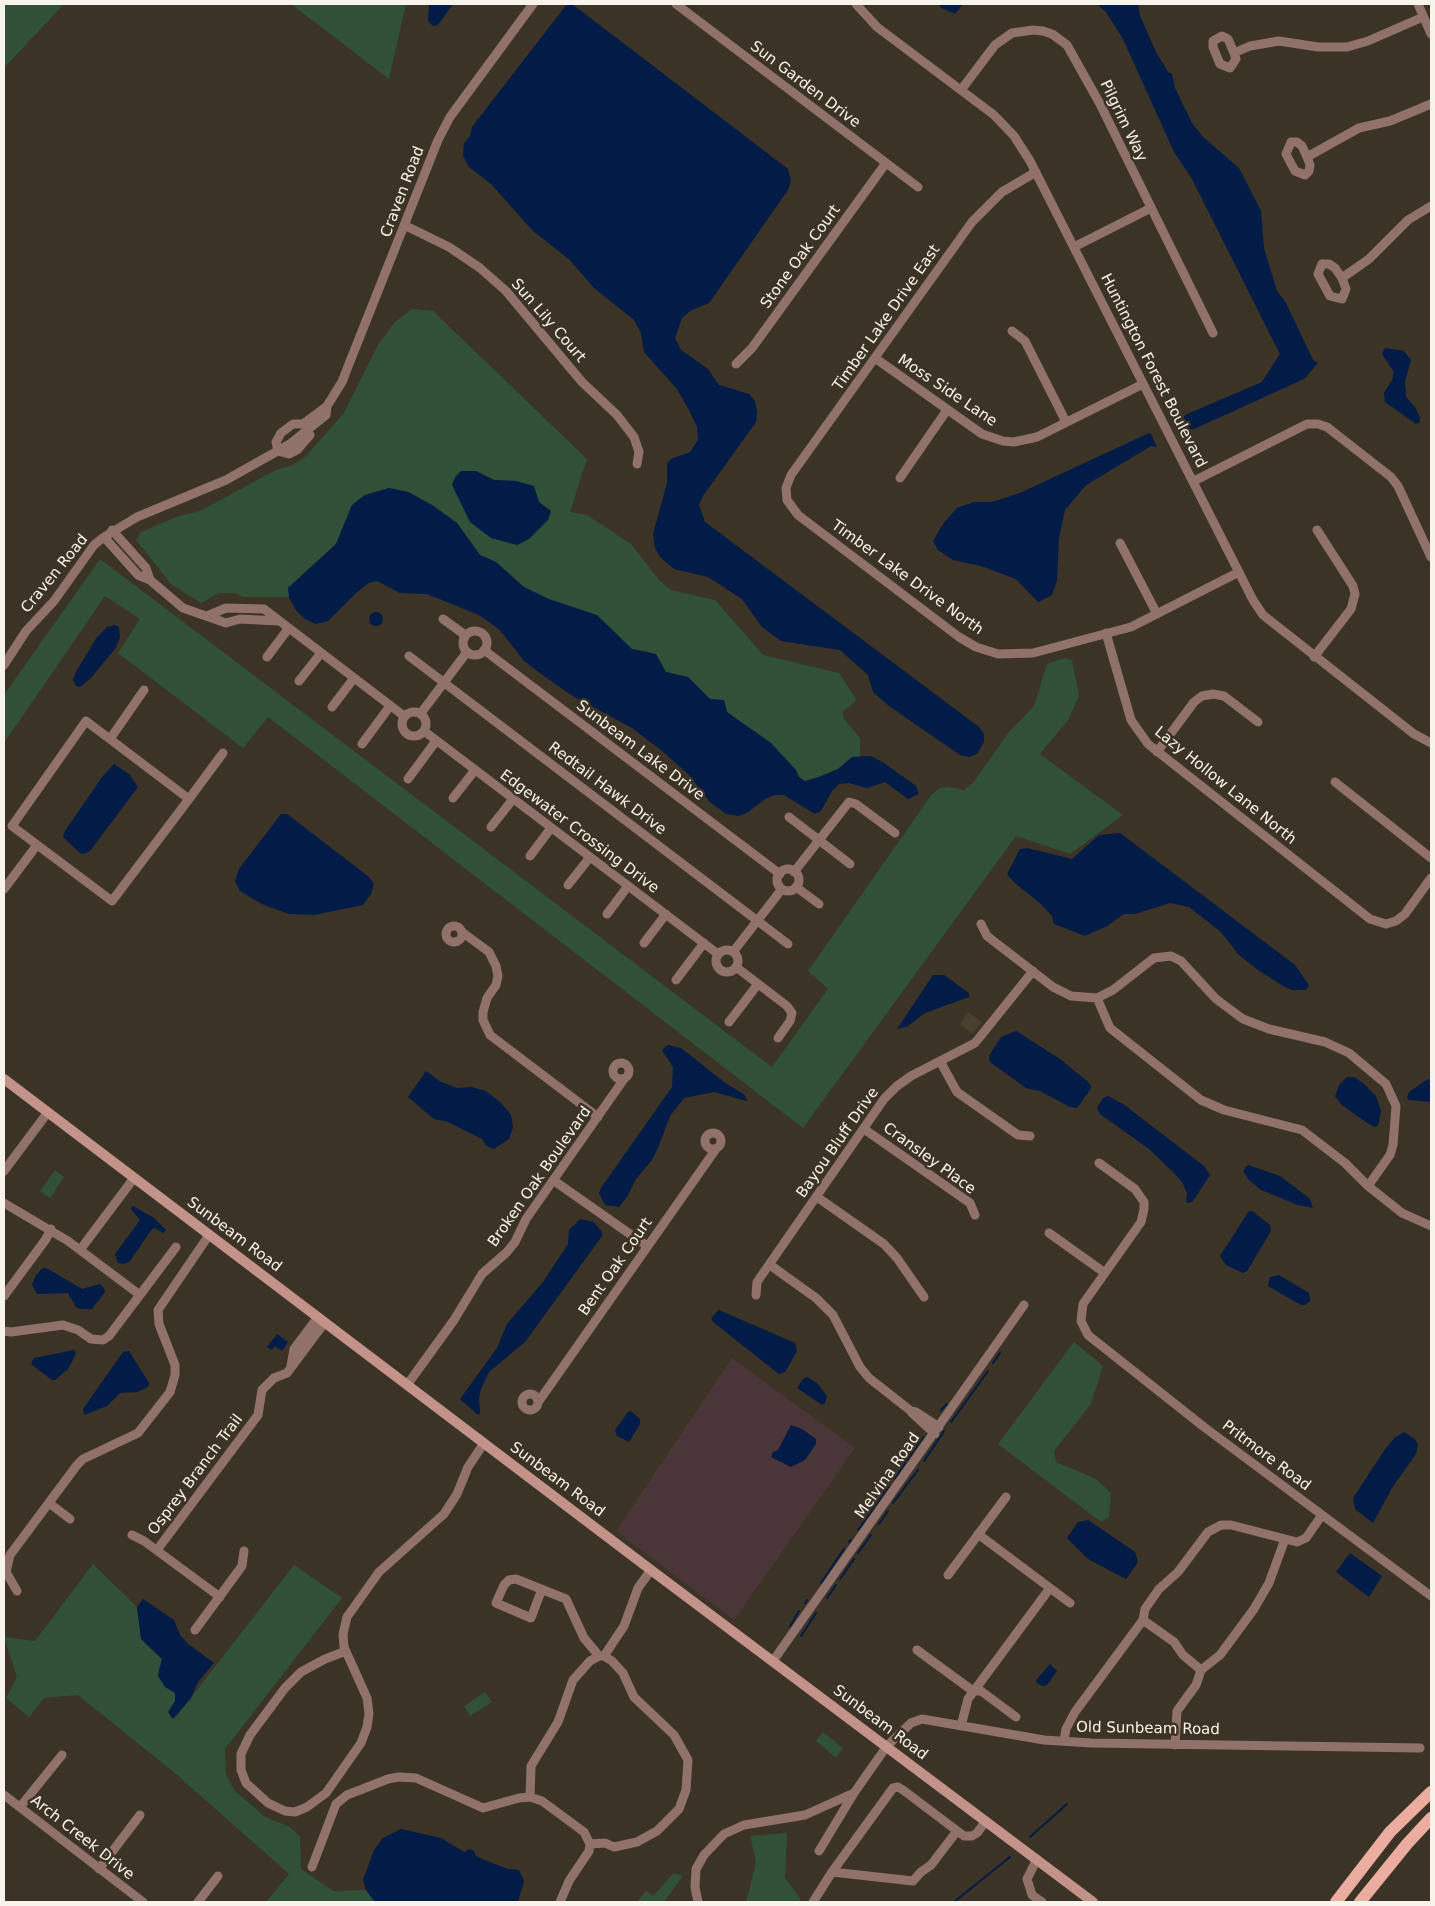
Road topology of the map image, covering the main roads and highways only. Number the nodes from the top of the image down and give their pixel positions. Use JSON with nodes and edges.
{"nodes":[{"id":1,"x":1431,"y":1792,"type":"edge"},
{"id":2,"x":1431,"y":1818,"type":"edge"},
{"id":3,"x":1336,"y":1902,"type":"edge"},
{"id":4,"x":1360,"y":1902,"type":"edge"}],
"edges":[{"from":1,"to":3,"type":"main road"},
{"from":2,"to":4,"type":"main road"}]}
